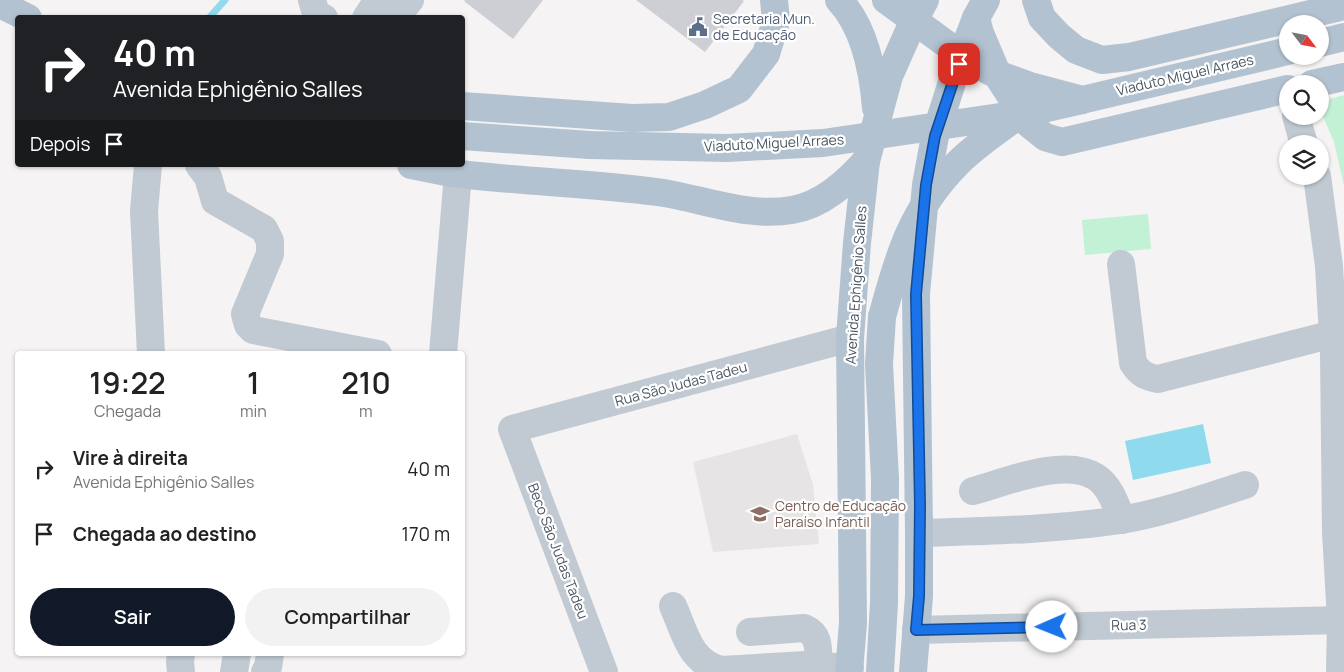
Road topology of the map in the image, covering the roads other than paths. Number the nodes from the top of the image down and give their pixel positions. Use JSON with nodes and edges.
{"nodes":[{"id":1,"x":378,"y":0,"type":"edge"},
{"id":2,"x":410,"y":0,"type":"edge"},
{"id":3,"x":774,"y":0,"type":"edge"},
{"id":4,"x":839,"y":0,"type":"edge"},
{"id":5,"x":886,"y":0,"type":"edge"},
{"id":6,"x":925,"y":0,"type":"edge"},
{"id":7,"x":1036,"y":0,"type":"edge"},
{"id":8,"x":0,"y":4,"type":"edge"},
{"id":9,"x":1344,"y":6,"type":"edge"},
{"id":10,"x":981,"y":9,"type":"edge"},
{"id":11,"x":22,"y":15,"type":"edge"},
{"id":12,"x":368,"y":15,"type":"edge"},
{"id":13,"x":397,"y":15,"type":"edge"},
{"id":14,"x":1344,"y":37,"type":"edge"},
{"id":15,"x":1329,"y":41,"type":"edge"},
{"id":16,"x":1279,"y":53,"type":"edge"},
{"id":17,"x":1344,"y":77,"type":"edge"},
{"id":18,"x":1329,"y":80,"type":"edge"},
{"id":19,"x":1279,"y":91,"type":"edge"},
{"id":20,"x":1082,"y":100,"type":"junction"},
{"id":21,"x":465,"y":106,"type":"edge"},
{"id":22,"x":1020,"y":114,"type":"junction"},
{"id":23,"x":876,"y":118,"type":"junction"},
{"id":24,"x":465,"y":136,"type":"edge"},
{"id":25,"x":866,"y":161,"type":"junction"},
{"id":26,"x":148,"y":167,"type":"edge"},
{"id":27,"x":200,"y":167,"type":"edge"},
{"id":28,"x":421,"y":167,"type":"edge"},
{"id":29,"x":458,"y":174,"type":"junction"},
{"id":30,"x":1318,"y":185,"type":"edge"},
{"id":31,"x":1121,"y":264,"type":"dead end"},
{"id":32,"x":1333,"y":334,"type":"junction"},
{"id":33,"x":850,"y":338,"type":"junction"},
{"id":34,"x":151,"y":351,"type":"edge"},
{"id":35,"x":362,"y":351,"type":"edge"},
{"id":36,"x":443,"y":351,"type":"edge"},
{"id":37,"x":512,"y":430,"type":"joint"},
{"id":38,"x":1245,"y":485,"type":"dead end"},
{"id":39,"x":973,"y":490,"type":"dead end"},
{"id":40,"x":1122,"y":520,"type":"junction"},
{"id":41,"x":919,"y":533,"type":"junction"},
{"id":42,"x":673,"y":606,"type":"dead end"},
{"id":43,"x":1341,"y":620,"type":"junction"},
{"id":44,"x":916,"y":630,"type":"junction"},
{"id":45,"x":750,"y":632,"type":"dead end"},
{"id":46,"x":181,"y":656,"type":"edge"},
{"id":47,"x":237,"y":656,"type":"edge"},
{"id":48,"x":270,"y":656,"type":"edge"},
{"id":49,"x":818,"y":666,"type":"junction"},
{"id":50,"x":850,"y":670,"type":"edge"},
{"id":51,"x":181,"y":672,"type":"edge"},
{"id":52,"x":234,"y":672,"type":"edge"},
{"id":53,"x":265,"y":672,"type":"edge"},
{"id":54,"x":604,"y":672,"type":"edge"},
{"id":55,"x":880,"y":672,"type":"edge"},
{"id":56,"x":913,"y":672,"type":"edge"},
{"id":57,"x":1340,"y":672,"type":"edge"}],
"edges":[{"from":1,"to":12,"type":"street"},
{"from":2,"to":13,"type":"street"},
{"from":3,"to":21,"type":"main road"},
{"from":4,"to":23,"type":"main road"},
{"from":5,"to":20,"type":"main road","name":"Viaduto Miguel Arraes","bridge":true},
{"from":6,"to":23,"type":"main road","name":"Avenida Ephigênio Salles"},
{"from":7,"to":9,"type":"main road"},
{"from":8,"to":11,"type":"main road"},
{"from":10,"to":19,"type":"main road"},
{"from":10,"to":41,"type":"main road"},
{"from":14,"to":15,"type":"main road"},
{"from":16,"to":20,"type":"main road","name":"Viaduto Miguel Arraes"},
{"from":17,"to":18,"type":"main road"},
{"from":20,"to":22,"type":"main road","name":"Viaduto Miguel Arraes","bridge":true},
{"from":22,"to":24,"type":"main road","name":"Viaduto Miguel Arraes","bridge":true},
{"from":22,"to":55,"type":"main road","bridge":true},
{"from":23,"to":25,"type":"main road","name":"Avenida Ephigênio Salles"},
{"from":25,"to":29,"type":"main road"},
{"from":25,"to":33,"type":"main road","name":"Avenida Ephigênio Salles"},
{"from":26,"to":34,"type":"street"},
{"from":27,"to":35,"type":"street"},
{"from":28,"to":29,"type":"main road"},
{"from":29,"to":36,"type":"street"},
{"from":30,"to":32,"type":"street"},
{"from":31,"to":32,"type":"street"},
{"from":32,"to":43,"type":"street"},
{"from":33,"to":37,"type":"street","name":"Rua São Judas Tadeu"},
{"from":33,"to":50,"type":"main road","name":"Avenida Ephigênio Salles"},
{"from":37,"to":54,"type":"street","name":"Beco São Judas Tadeu"},
{"from":38,"to":40,"type":"street"},
{"from":39,"to":40,"type":"street"},
{"from":40,"to":41,"type":"street"},
{"from":41,"to":44,"type":"main road"},
{"from":42,"to":49,"type":"street"},
{"from":43,"to":44,"type":"street","name":"Rua 3"},
{"from":43,"to":57,"type":"street"},
{"from":44,"to":56,"type":"main road"},
{"from":45,"to":49,"type":"street"},
{"from":46,"to":51,"type":"street"},
{"from":47,"to":52,"type":"street"},
{"from":48,"to":53,"type":"street"},
{"from":49,"to":50,"type":"street"}]}
